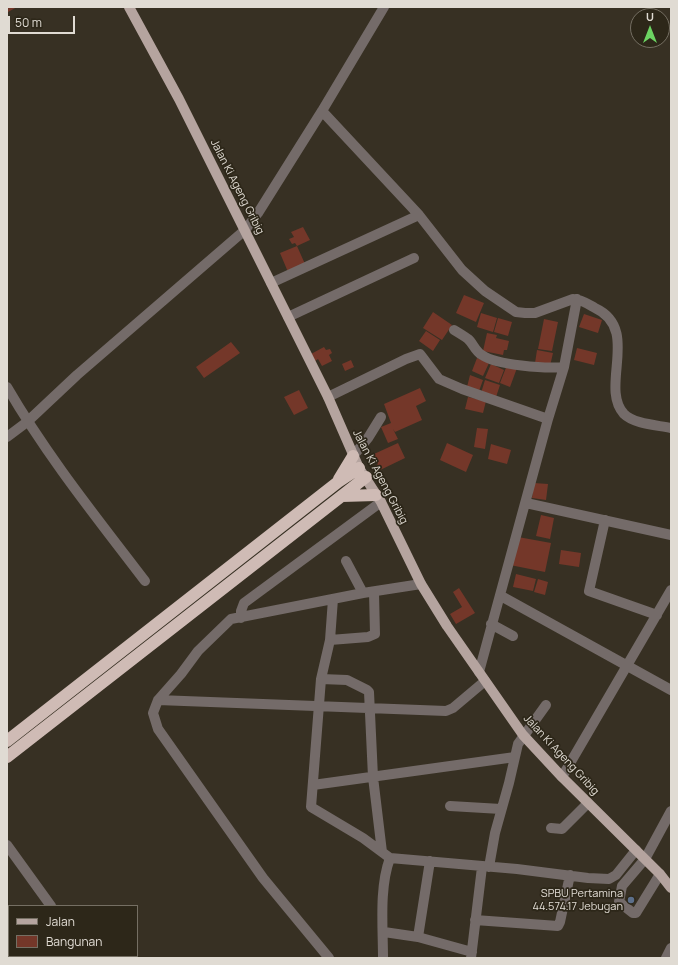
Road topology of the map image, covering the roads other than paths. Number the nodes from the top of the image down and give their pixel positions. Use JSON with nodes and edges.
{"nodes":[{"id":1,"x":129,"y":7,"type":"edge"},
{"id":2,"x":384,"y":7,"type":"edge"},
{"id":3,"x":322,"y":111,"type":"junction"},
{"id":4,"x":419,"y":215,"type":"junction"},
{"id":5,"x":245,"y":230,"type":"junction"},
{"id":6,"x":414,"y":258,"type":"dead end"},
{"id":7,"x":271,"y":283,"type":"junction"},
{"id":8,"x":577,"y":299,"type":"junction"},
{"id":9,"x":288,"y":317,"type":"junction"},
{"id":10,"x":454,"y":330,"type":"dead end"},
{"id":11,"x":564,"y":367,"type":"junction"},
{"id":12,"x":7,"y":387,"type":"edge"},
{"id":13,"x":328,"y":397,"type":"junction"},
{"id":14,"x":381,"y":417,"type":"dead end"},
{"id":15,"x":548,"y":419,"type":"junction"},
{"id":16,"x":27,"y":422,"type":"junction"},
{"id":17,"x":671,"y":428,"type":"edge"},
{"id":18,"x":7,"y":437,"type":"edge"},
{"id":19,"x":353,"y":456,"type":"junction"},
{"id":20,"x":362,"y":472,"type":"junction"},
{"id":21,"x":338,"y":482,"type":"junction"},
{"id":22,"x":342,"y":496,"type":"junction"},
{"id":23,"x":378,"y":498,"type":"junction"},
{"id":24,"x":526,"y":503,"type":"junction"},
{"id":25,"x":605,"y":520,"type":"junction"},
{"id":26,"x":671,"y":534,"type":"edge"},
{"id":27,"x":346,"y":561,"type":"dead end"},
{"id":28,"x":145,"y":581,"type":"dead end"},
{"id":29,"x":421,"y":584,"type":"junction"},
{"id":30,"x":671,"y":590,"type":"edge"},
{"id":31,"x":374,"y":592,"type":"junction"},
{"id":32,"x":363,"y":593,"type":"junction"},
{"id":33,"x":501,"y":596,"type":"junction"},
{"id":34,"x":332,"y":599,"type":"junction"},
{"id":35,"x":657,"y":615,"type":"junction"},
{"id":36,"x":241,"y":618,"type":"junction"},
{"id":37,"x":491,"y":624,"type":"junction"},
{"id":38,"x":513,"y":636,"type":"dead end"},
{"id":39,"x":330,"y":640,"type":"junction"},
{"id":40,"x":628,"y":665,"type":"junction"},
{"id":41,"x":479,"y":672,"type":"junction"},
{"id":42,"x":321,"y":679,"type":"junction"},
{"id":43,"x":485,"y":681,"type":"junction"},
{"id":44,"x":671,"y":690,"type":"edge"},
{"id":45,"x":158,"y":700,"type":"junction"},
{"id":46,"x":546,"y":705,"type":"dead end"},
{"id":47,"x":319,"y":706,"type":"junction"},
{"id":48,"x":371,"y":708,"type":"junction"},
{"id":49,"x":523,"y":735,"type":"junction"},
{"id":50,"x":7,"y":741,"type":"edge"},
{"id":51,"x":7,"y":757,"type":"edge"},
{"id":52,"x":514,"y":757,"type":"junction"},
{"id":53,"x":373,"y":777,"type":"junction"},
{"id":54,"x":562,"y":777,"type":"junction"},
{"id":55,"x":313,"y":785,"type":"junction"},
{"id":56,"x":588,"y":803,"type":"junction"},
{"id":57,"x":450,"y":806,"type":"dead end"},
{"id":58,"x":501,"y":809,"type":"junction"},
{"id":59,"x":671,"y":811,"type":"edge"},
{"id":60,"x":551,"y":828,"type":"dead end"},
{"id":61,"x":7,"y":845,"type":"edge"},
{"id":62,"x":636,"y":850,"type":"junction"},
{"id":63,"x":386,"y":855,"type":"junction"},
{"id":64,"x":645,"y":859,"type":"junction"},
{"id":65,"x":430,"y":860,"type":"junction"},
{"id":66,"x":485,"y":867,"type":"junction"},
{"id":67,"x":660,"y":874,"type":"junction"},
{"id":68,"x":570,"y":875,"type":"junction"},
{"id":69,"x":671,"y":888,"type":"edge"},
{"id":70,"x":50,"y":905,"type":"edge"},
{"id":71,"x":475,"y":920,"type":"junction"},
{"id":72,"x":384,"y":932,"type":"junction"},
{"id":73,"x":418,"y":937,"type":"junction"},
{"id":74,"x":671,"y":948,"type":"edge"},
{"id":75,"x":471,"y":955,"type":"edge"},
{"id":76,"x":329,"y":958,"type":"edge"},
{"id":77,"x":383,"y":958,"type":"edge"},
{"id":78,"x":666,"y":958,"type":"edge"}],
"edges":[{"from":1,"to":5,"type":"main road","name":"Jalan Ki Ageng Gribig"},
{"from":2,"to":3,"type":"street"},
{"from":3,"to":4,"type":"street"},
{"from":3,"to":5,"type":"street"},
{"from":4,"to":7,"type":"street"},
{"from":4,"to":8,"type":"street"},
{"from":5,"to":7,"type":"main road","name":"Jalan Ki Ageng Gribig"},
{"from":5,"to":16,"type":"street"},
{"from":6,"to":9,"type":"street"},
{"from":7,"to":9,"type":"main road","name":"Jalan Ki Ageng Gribig"},
{"from":8,"to":11,"type":"street"},
{"from":8,"to":17,"type":"street"},
{"from":9,"to":13,"type":"main road","name":"Jalan Ki Ageng Gribig"},
{"from":10,"to":11,"type":"street"},
{"from":11,"to":15,"type":"street"},
{"from":12,"to":16,"type":"street"},
{"from":13,"to":15,"type":"street"},
{"from":13,"to":19,"type":"main road","name":"Jalan Ki Ageng Gribig"},
{"from":14,"to":19,"type":"street"},
{"from":15,"to":24,"type":"street"},
{"from":16,"to":18,"type":"street"},
{"from":16,"to":28,"type":"street"},
{"from":19,"to":20,"type":"main road","name":"Jalan Ki Ageng Gribig"},
{"from":19,"to":21,"type":"highway"},
{"from":20,"to":21,"type":"highway"},
{"from":20,"to":22,"type":"highway"},
{"from":20,"to":23,"type":"main road","name":"Jalan Ki Ageng Gribig"},
{"from":21,"to":50,"type":"highway"},
{"from":22,"to":23,"type":"highway"},
{"from":22,"to":51,"type":"highway"},
{"from":23,"to":29,"type":"main road","name":"Jalan Ki Ageng Gribig"},
{"from":23,"to":36,"type":"street"},
{"from":24,"to":25,"type":"street"},
{"from":24,"to":33,"type":"street"},
{"from":25,"to":26,"type":"street"},
{"from":25,"to":35,"type":"street"},
{"from":27,"to":32,"type":"street"},
{"from":29,"to":31,"type":"street"},
{"from":29,"to":41,"type":"main road","name":"Jalan Ki Ageng Gribig"},
{"from":30,"to":35,"type":"street"},
{"from":31,"to":32,"type":"street"},
{"from":31,"to":39,"type":"street"},
{"from":32,"to":34,"type":"street"},
{"from":33,"to":37,"type":"street"},
{"from":33,"to":40,"type":"street"},
{"from":34,"to":36,"type":"street"},
{"from":34,"to":39,"type":"street"},
{"from":35,"to":40,"type":"street"},
{"from":36,"to":45,"type":"street"},
{"from":37,"to":38,"type":"street"},
{"from":37,"to":41,"type":"street"},
{"from":39,"to":42,"type":"street"},
{"from":40,"to":44,"type":"street"},
{"from":40,"to":54,"type":"street"},
{"from":41,"to":43,"type":"main road","name":"Jalan Ki Ageng Gribig"},
{"from":42,"to":47,"type":"street"},
{"from":42,"to":48,"type":"street"},
{"from":43,"to":48,"type":"street"},
{"from":43,"to":49,"type":"main road","name":"Jalan Ki Ageng Gribig"},
{"from":45,"to":47,"type":"street"},
{"from":45,"to":76,"type":"street"},
{"from":46,"to":49,"type":"street"},
{"from":47,"to":48,"type":"street"},
{"from":47,"to":55,"type":"street"},
{"from":48,"to":53,"type":"street"},
{"from":49,"to":52,"type":"street"},
{"from":49,"to":54,"type":"main road","name":"Jalan Ki Ageng Gribig"},
{"from":52,"to":53,"type":"street"},
{"from":52,"to":58,"type":"street"},
{"from":53,"to":55,"type":"street"},
{"from":53,"to":63,"type":"street"},
{"from":54,"to":56,"type":"main road","name":"Jalan Ki Ageng Gribig"},
{"from":55,"to":63,"type":"street"},
{"from":56,"to":60,"type":"street"},
{"from":56,"to":62,"type":"main road","name":"Jalan Ki Ageng Gribig"},
{"from":57,"to":58,"type":"street"},
{"from":58,"to":66,"type":"street"},
{"from":59,"to":64,"type":"street"},
{"from":61,"to":70,"type":"street"},
{"from":62,"to":64,"type":"main road","name":"Jalan Ki Ageng Gribig"},
{"from":62,"to":68,"type":"street"},
{"from":63,"to":65,"type":"street"},
{"from":63,"to":72,"type":"street"},
{"from":64,"to":67,"type":"main road","name":"Jalan Ki Ageng Gribig"},
{"from":64,"to":67,"type":"street"},
{"from":65,"to":66,"type":"street"},
{"from":65,"to":73,"type":"street"},
{"from":66,"to":68,"type":"street"},
{"from":66,"to":71,"type":"street"},
{"from":67,"to":69,"type":"main road","name":"Jalan Ki Ageng Gribig"},
{"from":68,"to":71,"type":"street"},
{"from":71,"to":75,"type":"street"},
{"from":72,"to":73,"type":"street"},
{"from":72,"to":77,"type":"street"},
{"from":73,"to":75,"type":"street"},
{"from":74,"to":78,"type":"street"}]}
